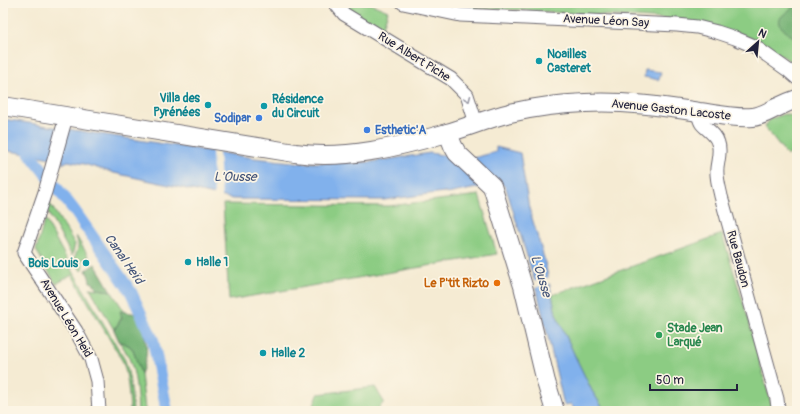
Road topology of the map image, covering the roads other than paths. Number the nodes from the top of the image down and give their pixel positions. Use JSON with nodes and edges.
{"nodes":[{"id":1,"x":335,"y":3,"type":"edge"},
{"id":2,"x":403,"y":3,"type":"edge"},
{"id":3,"x":797,"y":78,"type":"edge"},
{"id":4,"x":797,"y":99,"type":"edge"},
{"id":5,"x":3,"y":106,"type":"edge"},
{"id":6,"x":777,"y":107,"type":"junction"},
{"id":7,"x":698,"y":112,"type":"junction"},
{"id":8,"x":797,"y":112,"type":"edge"},
{"id":9,"x":64,"y":122,"type":"junction"},
{"id":10,"x":476,"y":123,"type":"junction"},
{"id":11,"x":448,"y":133,"type":"junction"},
{"id":12,"x":99,"y":411,"type":"edge"},
{"id":13,"x":555,"y":411,"type":"edge"},
{"id":14,"x":777,"y":411,"type":"edge"}],
"edges":[{"from":1,"to":10,"type":"street","name":"Rue Albert Piche","one_way":true},
{"from":2,"to":3,"type":"street","name":"Avenue Léon Say"},
{"from":4,"to":6,"type":"main road","name":"Avenue Gaston Lacoste"},
{"from":5,"to":9,"type":"main road","name":"Avenue Gaston Lacoste"},
{"from":6,"to":7,"type":"main road","name":"Avenue Gaston Lacoste"},
{"from":6,"to":8,"type":"main road"},
{"from":7,"to":10,"type":"main road","name":"Avenue Gaston Lacoste"},
{"from":7,"to":14,"type":"street","name":"Rue Baudon"},
{"from":9,"to":11,"type":"main road","name":"Avenue Gaston Lacoste"},
{"from":9,"to":12,"type":"street","name":"Avenue Léon Heid"},
{"from":10,"to":11,"type":"main road","name":"Avenue Gaston Lacoste"},
{"from":11,"to":13,"type":"main road"}]}
